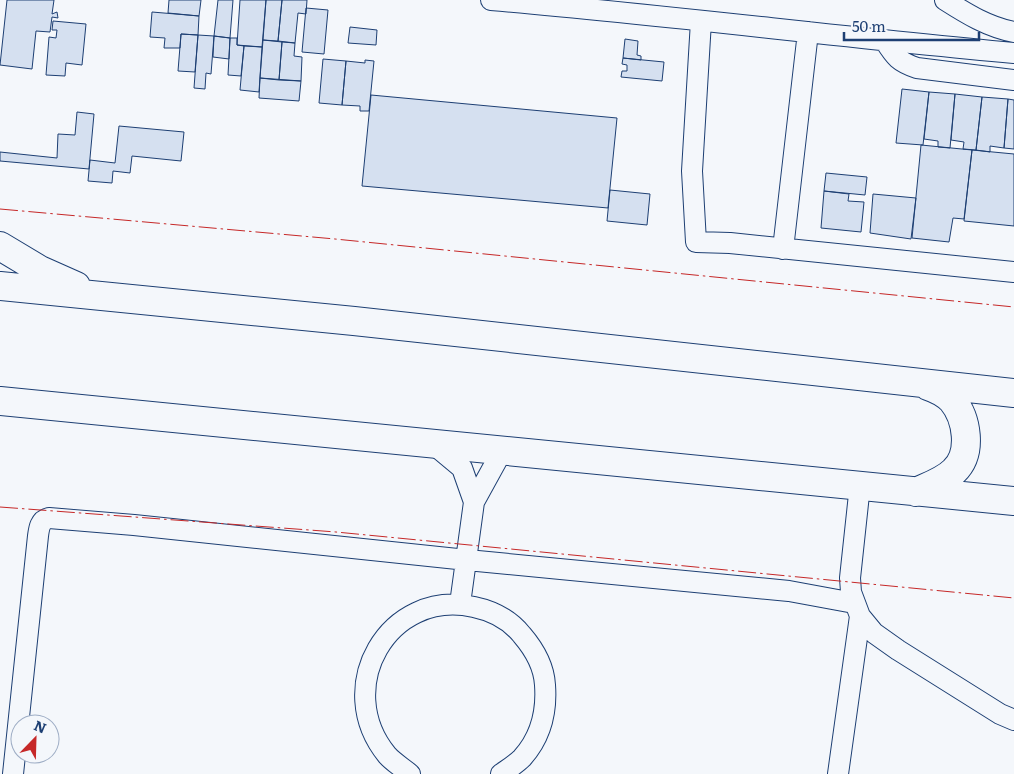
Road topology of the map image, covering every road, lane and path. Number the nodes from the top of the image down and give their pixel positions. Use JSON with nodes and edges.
{"nodes":[{"id":1,"x":491,"y":0,"type":"edge"},
{"id":2,"x":945,"y":0,"type":"edge"},
{"id":3,"x":974,"y":9,"type":"edge"},
{"id":4,"x":701,"y":21,"type":"junction"},
{"id":5,"x":808,"y":32,"type":"junction"},
{"id":6,"x":1014,"y":32,"type":"edge"},
{"id":7,"x":885,"y":41,"type":"junction"},
{"id":8,"x":1014,"y":53,"type":"edge"},
{"id":9,"x":1014,"y":80,"type":"edge"},
{"id":10,"x":0,"y":246,"type":"edge"},
{"id":11,"x":783,"y":249,"type":"junction"},
{"id":12,"x":1014,"y":272,"type":"edge"},
{"id":13,"x":0,"y":286,"type":"edge"},
{"id":14,"x":96,"y":295,"type":"junction"},
{"id":15,"x":926,"y":385,"type":"junction"},
{"id":16,"x":1014,"y":393,"type":"edge"},
{"id":17,"x":0,"y":401,"type":"edge"},
{"id":18,"x":432,"y":443,"type":"junction"},
{"id":19,"x":502,"y":451,"type":"junction"},
{"id":20,"x":860,"y":486,"type":"junction"},
{"id":21,"x":916,"y":492,"type":"junction"},
{"id":22,"x":1014,"y":501,"type":"edge"},
{"id":23,"x":474,"y":502,"type":"junction"},
{"id":24,"x":467,"y":560,"type":"junction"},
{"id":25,"x":460,"y":604,"type":"junction"},
{"id":26,"x":857,"y":610,"type":"junction"},
{"id":27,"x":1014,"y":720,"type":"edge"},
{"id":28,"x":13,"y":774,"type":"edge"},
{"id":29,"x":410,"y":774,"type":"edge"},
{"id":30,"x":501,"y":774,"type":"edge"},
{"id":31,"x":838,"y":774,"type":"edge"}],
"edges":[{"from":1,"to":4,"type":"street"},
{"from":2,"to":3,"type":"street"},
{"from":3,"to":6,"type":"street"},
{"from":4,"to":5,"type":"street"},
{"from":4,"to":11,"type":"street"},
{"from":5,"to":7,"type":"street"},
{"from":5,"to":11,"type":"street"},
{"from":7,"to":8,"type":"street"},
{"from":7,"to":9,"type":"street"},
{"from":10,"to":14,"type":"highway"},
{"from":11,"to":12,"type":"street"},
{"from":13,"to":14,"type":"highway"},
{"from":14,"to":15,"type":"highway"},
{"from":15,"to":16,"type":"highway"},
{"from":15,"to":21,"type":"highway"},
{"from":17,"to":18,"type":"highway"},
{"from":18,"to":19,"type":"highway"},
{"from":18,"to":23,"type":"street"},
{"from":19,"to":20,"type":"highway"},
{"from":19,"to":23,"type":"street"},
{"from":20,"to":21,"type":"highway"},
{"from":20,"to":26,"type":"street"},
{"from":21,"to":22,"type":"highway"},
{"from":23,"to":24,"type":"street"},
{"from":24,"to":25,"type":"street"},
{"from":24,"to":26,"type":"street"},
{"from":24,"to":28,"type":"street"},
{"from":25,"to":29,"type":"street"},
{"from":25,"to":30,"type":"street"},
{"from":26,"to":27,"type":"street"},
{"from":26,"to":31,"type":"street"}]}
